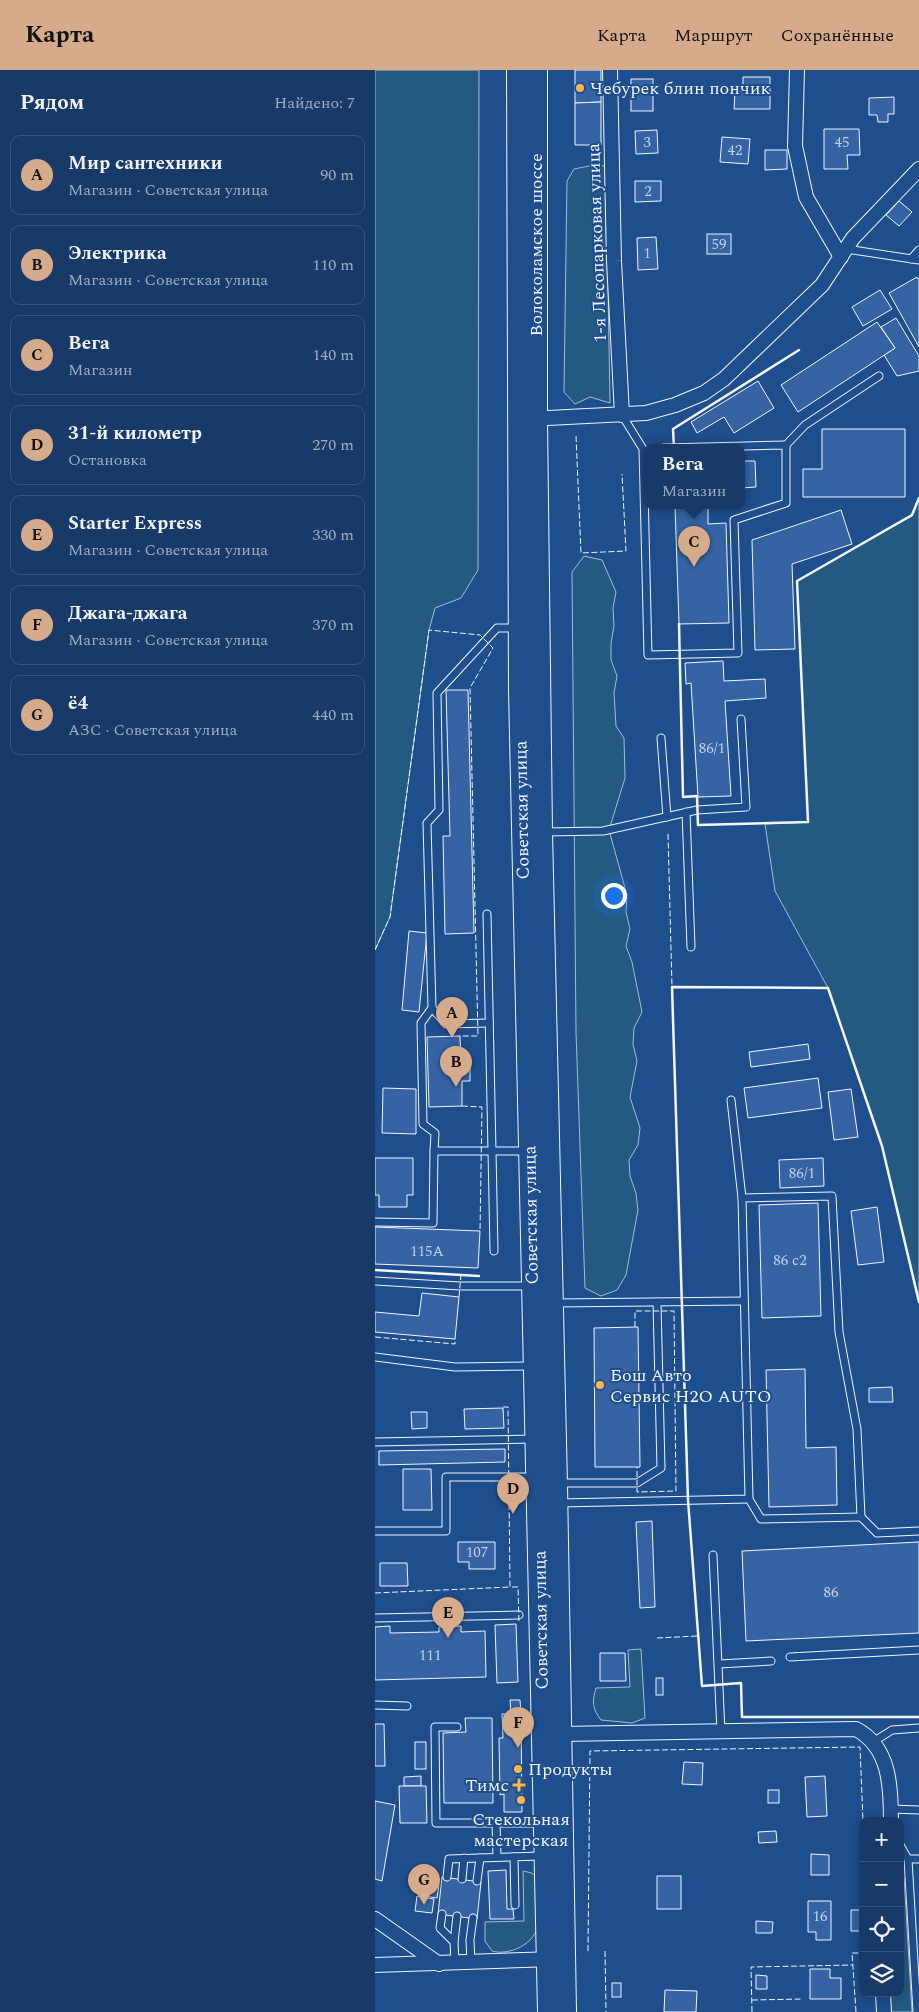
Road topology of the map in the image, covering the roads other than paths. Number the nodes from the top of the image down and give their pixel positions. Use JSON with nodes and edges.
{"nodes":[{"id":1,"x":518,"y":70,"type":"edge"},
{"id":2,"x":536,"y":70,"type":"edge"},
{"id":3,"x":610,"y":70,"type":"edge"},
{"id":4,"x":797,"y":70,"type":"edge"},
{"id":5,"x":919,"y":169,"type":"edge"},
{"id":6,"x":919,"y":250,"type":"edge"},
{"id":7,"x":843,"y":253,"type":"junction"},
{"id":8,"x":911,"y":259,"type":"junction"},
{"id":9,"x":919,"y":260,"type":"edge"},
{"id":10,"x":879,"y":376,"type":"dead end"},
{"id":11,"x":622,"y":415,"type":"junction"},
{"id":12,"x":527,"y":419,"type":"junction"},
{"id":13,"x":785,"y":445,"type":"junction"},
{"id":14,"x":643,"y":446,"type":"edge"},
{"id":15,"x":745,"y":446,"type":"edge"},
{"id":16,"x":646,"y":509,"type":"edge"},
{"id":17,"x":519,"y":628,"type":"junction"},
{"id":18,"x":741,"y":719,"type":"dead end"},
{"id":19,"x":661,"y":738,"type":"dead end"},
{"id":20,"x":686,"y":812,"type":"junction"},
{"id":21,"x":667,"y":816,"type":"junction"},
{"id":22,"x":541,"y":832,"type":"junction"},
{"id":23,"x":487,"y":914,"type":"dead end"},
{"id":24,"x":691,"y":947,"type":"dead end"},
{"id":25,"x":432,"y":1008,"type":"junction"},
{"id":26,"x":489,"y":1023,"type":"junction"},
{"id":27,"x":731,"y":1100,"type":"dead end"},
{"id":28,"x":530,"y":1150,"type":"junction"},
{"id":29,"x":434,"y":1151,"type":"junction"},
{"id":30,"x":492,"y":1151,"type":"junction"},
{"id":31,"x":742,"y":1198,"type":"junction"},
{"id":32,"x":375,"y":1222,"type":"edge"},
{"id":33,"x":494,"y":1251,"type":"dead end"},
{"id":34,"x":375,"y":1281,"type":"edge"},
{"id":35,"x":533,"y":1286,"type":"junction"},
{"id":36,"x":744,"y":1301,"type":"junction"},
{"id":37,"x":657,"y":1302,"type":"junction"},
{"id":38,"x":552,"y":1304,"type":"junction"},
{"id":39,"x":375,"y":1357,"type":"edge"},
{"id":40,"x":536,"y":1366,"type":"junction"},
{"id":41,"x":537,"y":1439,"type":"junction"},
{"id":42,"x":375,"y":1442,"type":"edge"},
{"id":43,"x":550,"y":1488,"type":"junction"},
{"id":44,"x":749,"y":1498,"type":"junction"},
{"id":45,"x":861,"y":1517,"type":"junction"},
{"id":46,"x":376,"y":1531,"type":"edge"},
{"id":47,"x":919,"y":1531,"type":"edge"},
{"id":48,"x":713,"y":1555,"type":"dead end"},
{"id":49,"x":519,"y":1615,"type":"dead end"},
{"id":50,"x":375,"y":1618,"type":"edge"},
{"id":51,"x":919,"y":1650,"type":"edge"},
{"id":52,"x":790,"y":1656,"type":"dead end"},
{"id":53,"x":771,"y":1661,"type":"dead end"},
{"id":54,"x":719,"y":1664,"type":"junction"},
{"id":55,"x":375,"y":1705,"type":"edge"},
{"id":56,"x":407,"y":1706,"type":"dead end"},
{"id":57,"x":457,"y":1727,"type":"dead end"},
{"id":58,"x":919,"y":1728,"type":"edge"},
{"id":59,"x":721,"y":1732,"type":"junction"},
{"id":60,"x":561,"y":1734,"type":"junction"},
{"id":61,"x":873,"y":1742,"type":"junction"},
{"id":62,"x":919,"y":1810,"type":"edge"},
{"id":63,"x":891,"y":1815,"type":"edge"},
{"id":64,"x":497,"y":1823,"type":"junction"},
{"id":65,"x":545,"y":1823,"type":"junction"},
{"id":66,"x":904,"y":1852,"type":"edge"},
{"id":67,"x":545,"y":1856,"type":"junction"},
{"id":68,"x":497,"y":1857,"type":"junction"},
{"id":69,"x":514,"y":1857,"type":"junction"},
{"id":70,"x":464,"y":1858,"type":"junction"},
{"id":71,"x":480,"y":1858,"type":"junction"},
{"id":72,"x":908,"y":1859,"type":"junction"},
{"id":73,"x":919,"y":1859,"type":"edge"},
{"id":74,"x":447,"y":1877,"type":"dead end"},
{"id":75,"x":462,"y":1879,"type":"dead end"},
{"id":76,"x":477,"y":1881,"type":"dead end"},
{"id":77,"x":515,"y":1906,"type":"dead end"},
{"id":78,"x":442,"y":1914,"type":"dead end"},
{"id":79,"x":457,"y":1916,"type":"dead end"},
{"id":80,"x":473,"y":1918,"type":"dead end"},
{"id":81,"x":375,"y":1919,"type":"edge"},
{"id":82,"x":454,"y":1942,"type":"junction"},
{"id":83,"x":556,"y":1959,"type":"junction"},
{"id":84,"x":471,"y":1962,"type":"junction"},
{"id":85,"x":455,"y":1963,"type":"junction"},
{"id":86,"x":439,"y":1964,"type":"junction"},
{"id":87,"x":375,"y":1965,"type":"edge"},
{"id":88,"x":883,"y":1997,"type":"edge"},
{"id":89,"x":549,"y":2012,"type":"edge"},
{"id":90,"x":565,"y":2012,"type":"edge"},
{"id":91,"x":883,"y":2012,"type":"edge"},
{"id":92,"x":917,"y":2012,"type":"edge"}],
"edges":[{"from":1,"to":12,"type":"main road","name":"Волоколамское шоссе"},
{"from":2,"to":12,"type":"main road","name":"Волоколамское шоссе"},
{"from":3,"to":11,"type":"street","name":"1-я Лесопарковая улица"},
{"from":4,"to":7,"type":"street"},
{"from":5,"to":7,"type":"street"},
{"from":6,"to":8,"type":"lane"},
{"from":7,"to":8,"type":"lane"},
{"from":7,"to":11,"type":"street"},
{"from":8,"to":9,"type":"lane"},
{"from":10,"to":13,"type":"lane"},
{"from":11,"to":12,"type":"street"},
{"from":11,"to":14,"type":"lane"},
{"from":12,"to":17,"type":"main road","name":"Советская улица"},
{"from":12,"to":22,"type":"main road","name":"Советская улица"},
{"from":13,"to":15,"type":"lane"},
{"from":13,"to":16,"type":"lane"},
{"from":17,"to":25,"type":"lane"},
{"from":17,"to":28,"type":"main road","name":"Советская улица"},
{"from":18,"to":20,"type":"lane"},
{"from":19,"to":21,"type":"lane"},
{"from":20,"to":21,"type":"lane"},
{"from":20,"to":24,"type":"lane"},
{"from":21,"to":22,"type":"lane"},
{"from":22,"to":38,"type":"main road","name":"Советская улица"},
{"from":23,"to":26,"type":"lane"},
{"from":25,"to":26,"type":"lane"},
{"from":25,"to":29,"type":"lane"},
{"from":26,"to":30,"type":"lane"},
{"from":27,"to":31,"type":"lane"},
{"from":28,"to":30,"type":"lane"},
{"from":28,"to":35,"type":"main road","name":"Советская улица"},
{"from":29,"to":30,"type":"lane"},
{"from":29,"to":32,"type":"lane"},
{"from":30,"to":33,"type":"lane"},
{"from":31,"to":36,"type":"lane"},
{"from":31,"to":45,"type":"lane"},
{"from":34,"to":35,"type":"lane"},
{"from":35,"to":40,"type":"main road","name":"Советская улица"},
{"from":36,"to":37,"type":"lane"},
{"from":36,"to":44,"type":"lane"},
{"from":37,"to":38,"type":"lane"},
{"from":37,"to":43,"type":"lane"},
{"from":38,"to":43,"type":"main road","name":"Советская улица"},
{"from":39,"to":40,"type":"lane"},
{"from":40,"to":41,"type":"main road","name":"Советская улица"},
{"from":41,"to":42,"type":"lane"},
{"from":41,"to":43,"type":"main road","name":"Советская улица"},
{"from":43,"to":44,"type":"lane"},
{"from":43,"to":46,"type":"lane"},
{"from":43,"to":60,"type":"main road","name":"Советская улица"},
{"from":43,"to":65,"type":"main road","name":"Советская улица"},
{"from":44,"to":45,"type":"lane"},
{"from":45,"to":47,"type":"lane"},
{"from":48,"to":54,"type":"lane"},
{"from":49,"to":50,"type":"lane"},
{"from":51,"to":52,"type":"lane"},
{"from":53,"to":54,"type":"lane"},
{"from":54,"to":59,"type":"lane"},
{"from":55,"to":56,"type":"lane"},
{"from":57,"to":64,"type":"lane"},
{"from":58,"to":61,"type":"lane"},
{"from":59,"to":60,"type":"street"},
{"from":59,"to":61,"type":"street"},
{"from":60,"to":83,"type":"main road","name":"Советская улица"},
{"from":61,"to":63,"type":"street"},
{"from":62,"to":63,"type":"lane"},
{"from":64,"to":65,"type":"lane"},
{"from":64,"to":68,"type":"lane"},
{"from":65,"to":67,"type":"main road","name":"Советская улица"},
{"from":66,"to":72,"type":"lane"},
{"from":67,"to":69,"type":"lane"},
{"from":67,"to":83,"type":"main road","name":"Советская улица"},
{"from":68,"to":69,"type":"lane"},
{"from":68,"to":71,"type":"lane"},
{"from":69,"to":77,"type":"lane"},
{"from":70,"to":71,"type":"lane"},
{"from":70,"to":74,"type":"lane"},
{"from":70,"to":75,"type":"lane"},
{"from":71,"to":76,"type":"lane"},
{"from":72,"to":73,"type":"lane"},
{"from":72,"to":92,"type":"lane"},
{"from":78,"to":82,"type":"lane"},
{"from":79,"to":82,"type":"lane"},
{"from":80,"to":84,"type":"lane"},
{"from":81,"to":86,"type":"street"},
{"from":82,"to":85,"type":"lane"},
{"from":83,"to":84,"type":"street"},
{"from":83,"to":89,"type":"main road","name":"Советская улица"},
{"from":83,"to":90,"type":"main road","name":"Советская улица"},
{"from":84,"to":85,"type":"street"},
{"from":85,"to":86,"type":"street"},
{"from":86,"to":87,"type":"street"},
{"from":88,"to":91,"type":"street"}]}
